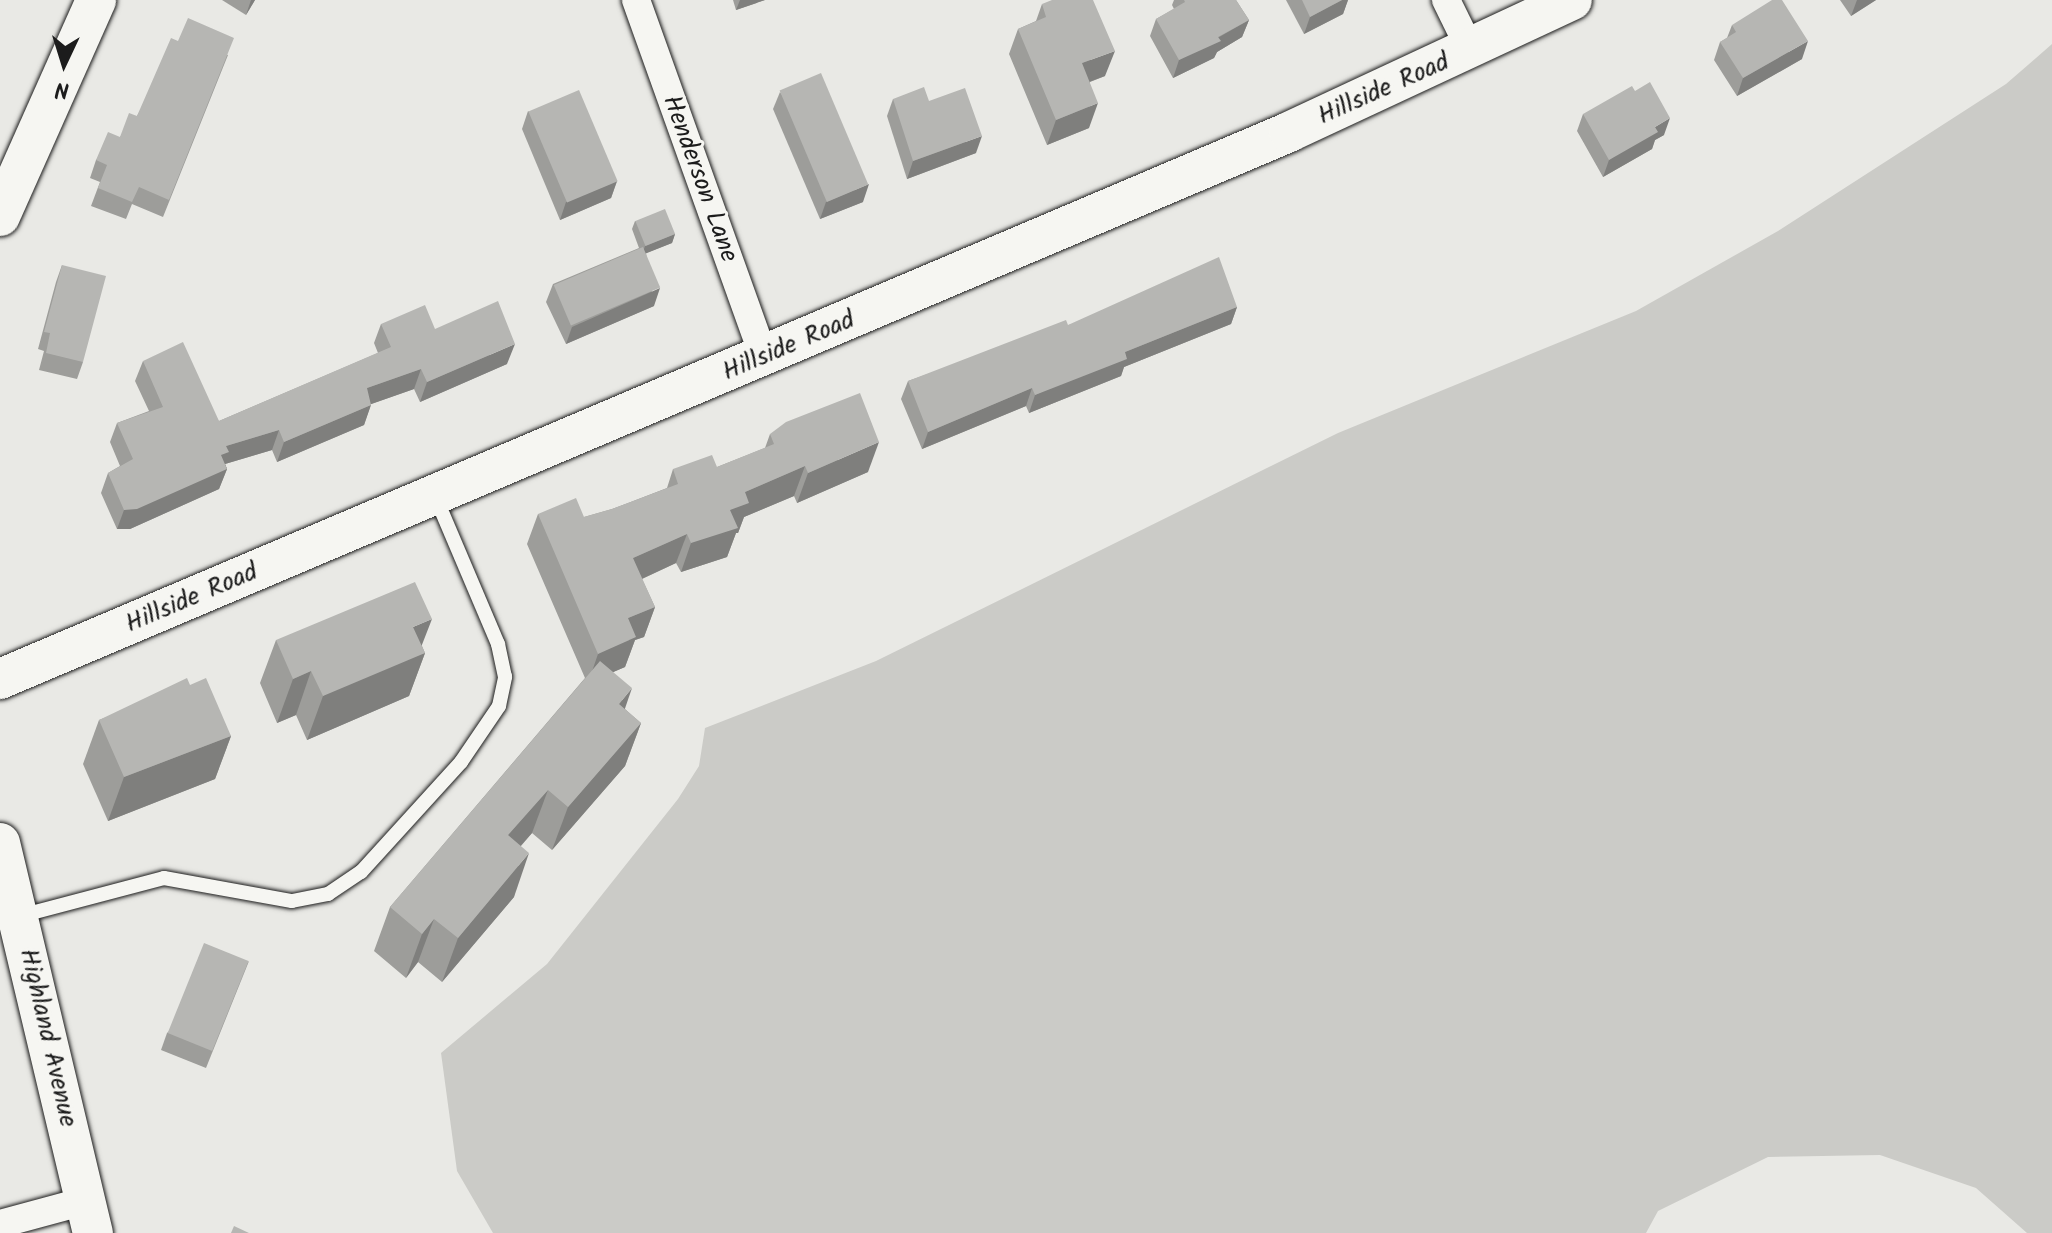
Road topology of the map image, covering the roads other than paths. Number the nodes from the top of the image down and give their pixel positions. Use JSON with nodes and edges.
{"nodes":[{"id":1,"x":96,"y":0,"type":"edge"},
{"id":2,"x":636,"y":0,"type":"edge"},
{"id":3,"x":1446,"y":0,"type":"edge"},
{"id":4,"x":1572,"y":0,"type":"edge"},
{"id":5,"x":1471,"y":51,"type":"junction"},
{"id":6,"x":0,"y":216,"type":"edge"},
{"id":7,"x":764,"y":358,"type":"junction"},
{"id":8,"x":436,"y":497,"type":"junction"},
{"id":9,"x":0,"y":679,"type":"edge"},
{"id":10,"x":0,"y":843,"type":"edge"},
{"id":11,"x":19,"y":916,"type":"junction"},
{"id":12,"x":89,"y":1217,"type":"edge"},
{"id":13,"x":0,"y":1224,"type":"edge"}],
"edges":[{"from":1,"to":6,"type":"street"},
{"from":2,"to":7,"type":"street","name":"Henderson Lane"},
{"from":3,"to":5,"type":"street"},
{"from":4,"to":5,"type":"street","name":"Hillside Road"},
{"from":5,"to":7,"type":"street","name":"Hillside Road"},
{"from":7,"to":8,"type":"street","name":"Hillside Road"},
{"from":8,"to":9,"type":"street","name":"Hillside Road"},
{"from":8,"to":11,"type":"lane"},
{"from":10,"to":11,"type":"street","name":"Highland Avenue"},
{"from":11,"to":12,"type":"street","name":"Highland Avenue"},
{"from":12,"to":13,"type":"street"}]}
